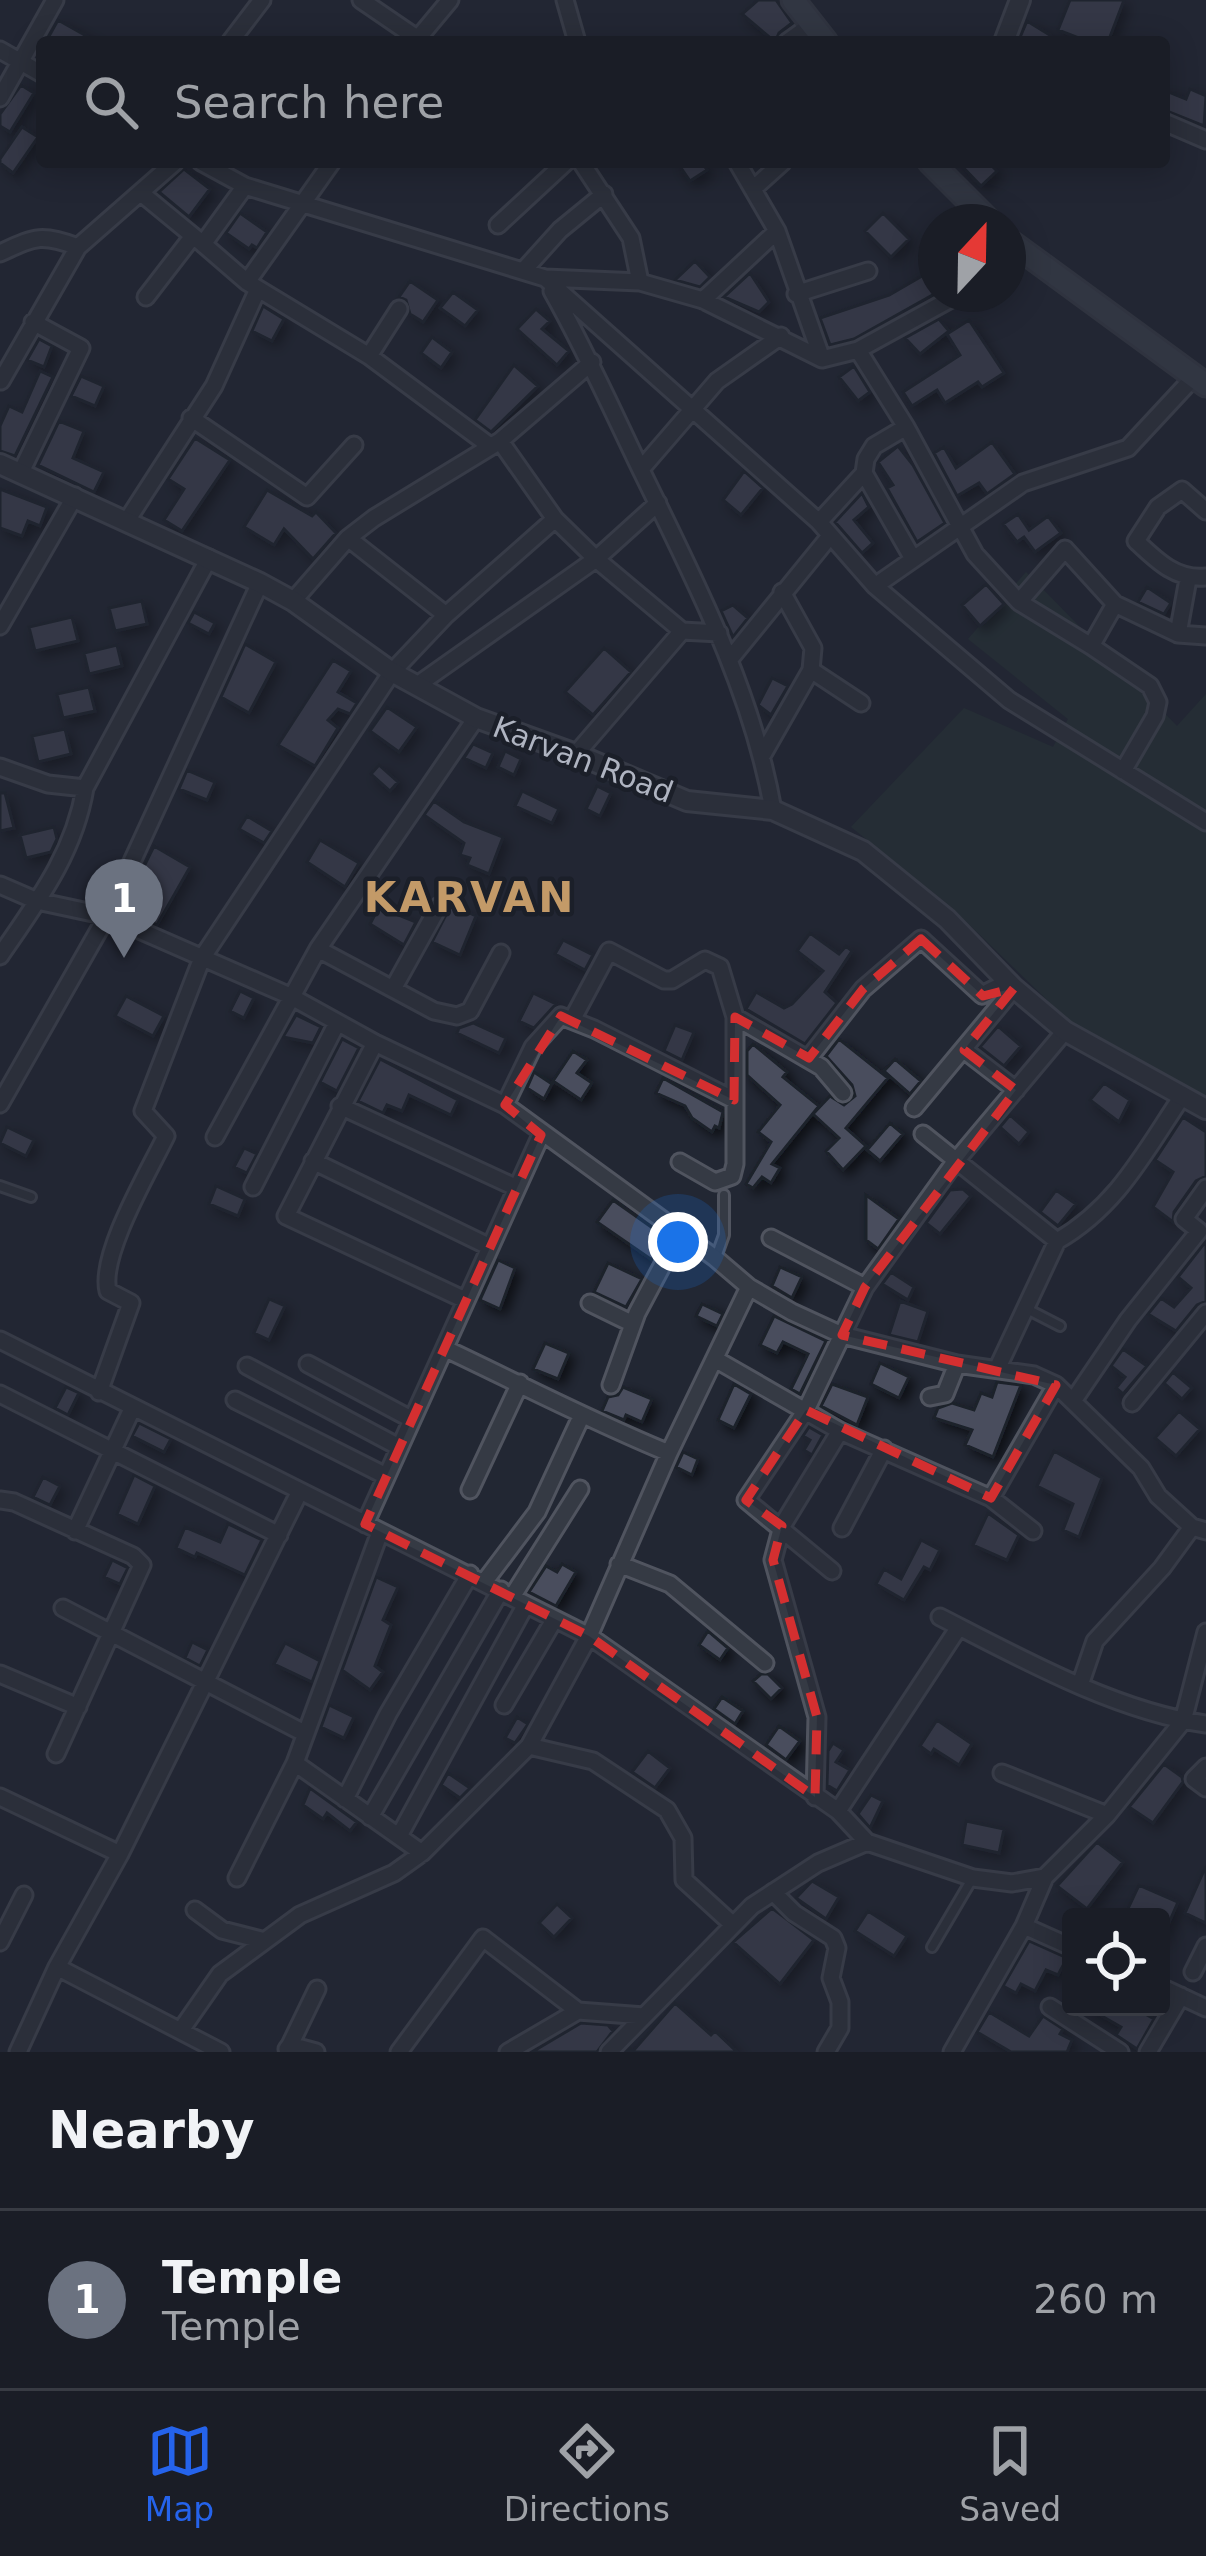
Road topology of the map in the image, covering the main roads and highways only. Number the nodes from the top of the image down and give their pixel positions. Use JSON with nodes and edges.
{"nodes":[{"id":1,"x":793,"y":0,"type":"edge"},
{"id":2,"x":821,"y":36,"type":"edge"},
{"id":3,"x":936,"y":168,"type":"edge"},
{"id":4,"x":972,"y":204,"type":"edge"},
{"id":5,"x":1026,"y":256,"type":"edge"},
{"id":6,"x":1202,"y":379,"type":"edge"}],
"edges":[{"from":1,"to":2,"type":"main road"},
{"from":3,"to":4,"type":"main road"},
{"from":5,"to":6,"type":"main road"}]}
